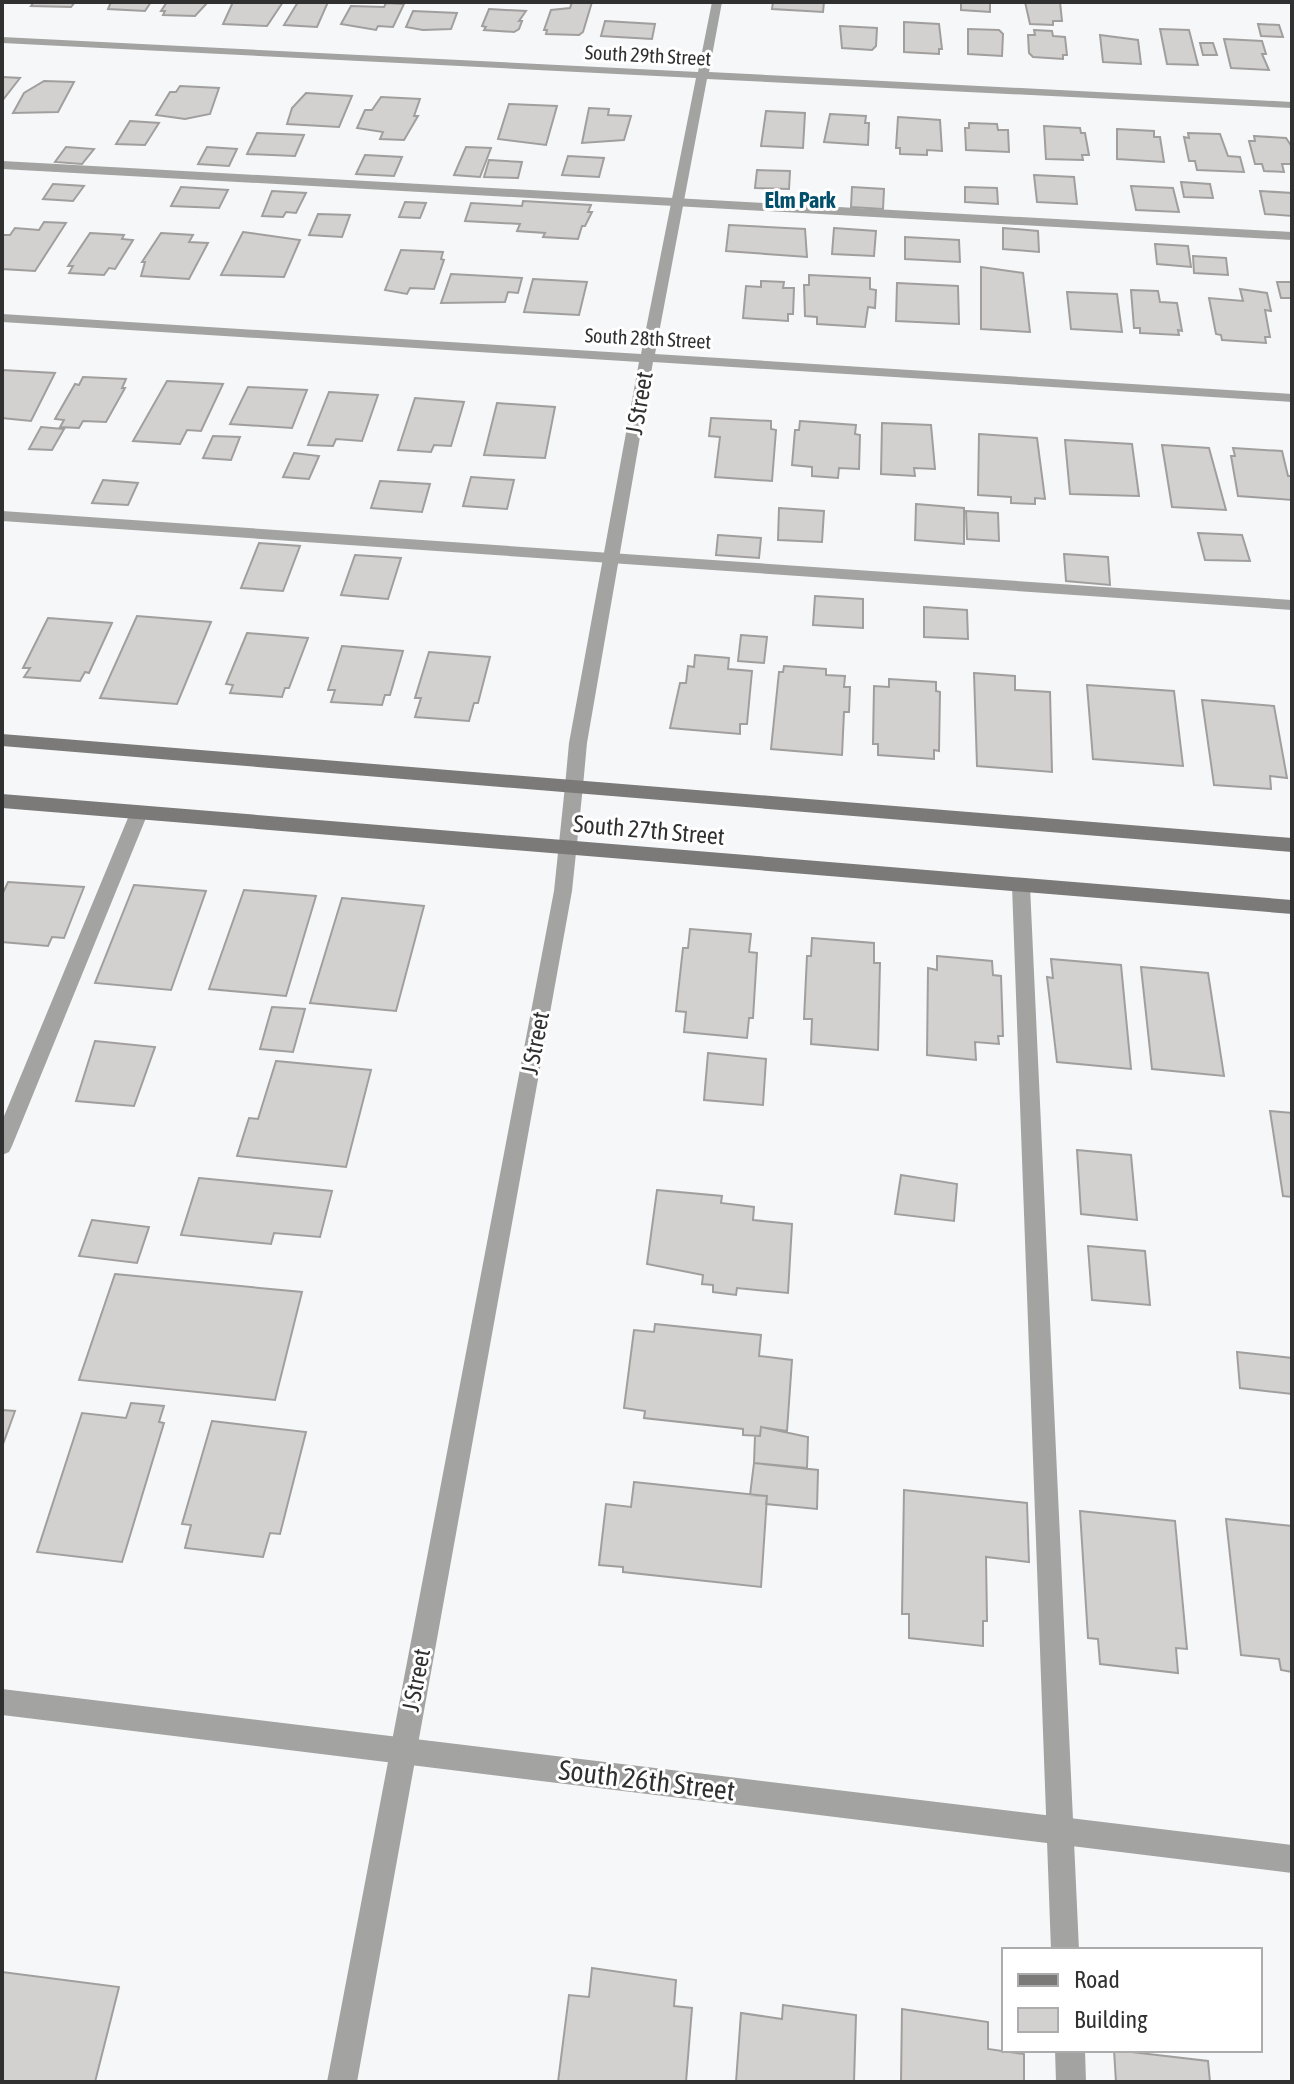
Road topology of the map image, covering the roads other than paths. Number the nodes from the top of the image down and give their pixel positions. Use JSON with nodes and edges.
{"nodes":[{"id":1,"x":717,"y":2,"type":"edge"},
{"id":2,"x":2,"y":40,"type":"edge"},
{"id":3,"x":703,"y":76,"type":"junction"},
{"id":4,"x":1292,"y":105,"type":"edge"},
{"id":5,"x":2,"y":165,"type":"edge"},
{"id":6,"x":678,"y":202,"type":"junction"},
{"id":7,"x":1292,"y":236,"type":"edge"},
{"id":8,"x":2,"y":318,"type":"edge"},
{"id":9,"x":647,"y":358,"type":"junction"},
{"id":10,"x":1292,"y":398,"type":"edge"},
{"id":11,"x":2,"y":516,"type":"edge"},
{"id":12,"x":611,"y":556,"type":"junction"},
{"id":13,"x":1292,"y":605,"type":"edge"},
{"id":14,"x":2,"y":740,"type":"edge"},
{"id":15,"x":574,"y":786,"type":"junction"},
{"id":16,"x":2,"y":801,"type":"edge"},
{"id":17,"x":139,"y":813,"type":"junction"},
{"id":18,"x":1292,"y":845,"type":"edge"},
{"id":19,"x":569,"y":848,"type":"junction"},
{"id":20,"x":1021,"y":886,"type":"junction"},
{"id":21,"x":1292,"y":907,"type":"edge"},
{"id":22,"x":2,"y":1146,"type":"edge"},
{"id":23,"x":2,"y":1702,"type":"edge"},
{"id":24,"x":402,"y":1749,"type":"junction"},
{"id":25,"x":1059,"y":1830,"type":"junction"},
{"id":26,"x":1292,"y":1859,"type":"edge"},
{"id":27,"x":1065,"y":1948,"type":"edge"},
{"id":28,"x":1070,"y":2052,"type":"edge"},
{"id":29,"x":342,"y":2082,"type":"edge"},
{"id":30,"x":1071,"y":2082,"type":"edge"}],
"edges":[{"from":1,"to":3,"type":"street","name":"J Street"},
{"from":2,"to":3,"type":"street","name":"South 29th Street"},
{"from":3,"to":4,"type":"street","name":"South 29th Street"},
{"from":3,"to":6,"type":"street","name":"J Street"},
{"from":5,"to":6,"type":"street"},
{"from":6,"to":7,"type":"street"},
{"from":6,"to":9,"type":"street","name":"J Street"},
{"from":8,"to":9,"type":"street","name":"South 28th Street"},
{"from":9,"to":10,"type":"street","name":"South 28th Street"},
{"from":9,"to":12,"type":"street","name":"J Street"},
{"from":11,"to":12,"type":"street"},
{"from":12,"to":13,"type":"street"},
{"from":12,"to":15,"type":"street","name":"J Street"},
{"from":14,"to":15,"type":"main road","name":"South 27th Street"},
{"from":15,"to":18,"type":"main road","name":"South 27th Street"},
{"from":15,"to":19,"type":"street","name":"J Street"},
{"from":16,"to":17,"type":"main road","name":"South 27th Street"},
{"from":17,"to":19,"type":"main road","name":"South 27th Street"},
{"from":17,"to":22,"type":"street"},
{"from":19,"to":20,"type":"main road","name":"South 27th Street"},
{"from":19,"to":24,"type":"street","name":"J Street"},
{"from":20,"to":21,"type":"main road","name":"South 27th Street"},
{"from":20,"to":25,"type":"street"},
{"from":23,"to":24,"type":"street","name":"South 26th Street"},
{"from":24,"to":25,"type":"street","name":"South 26th Street"},
{"from":24,"to":29,"type":"street","name":"J Street"},
{"from":25,"to":26,"type":"street","name":"South 26th Street"},
{"from":25,"to":27,"type":"street"},
{"from":28,"to":30,"type":"street"}]}
